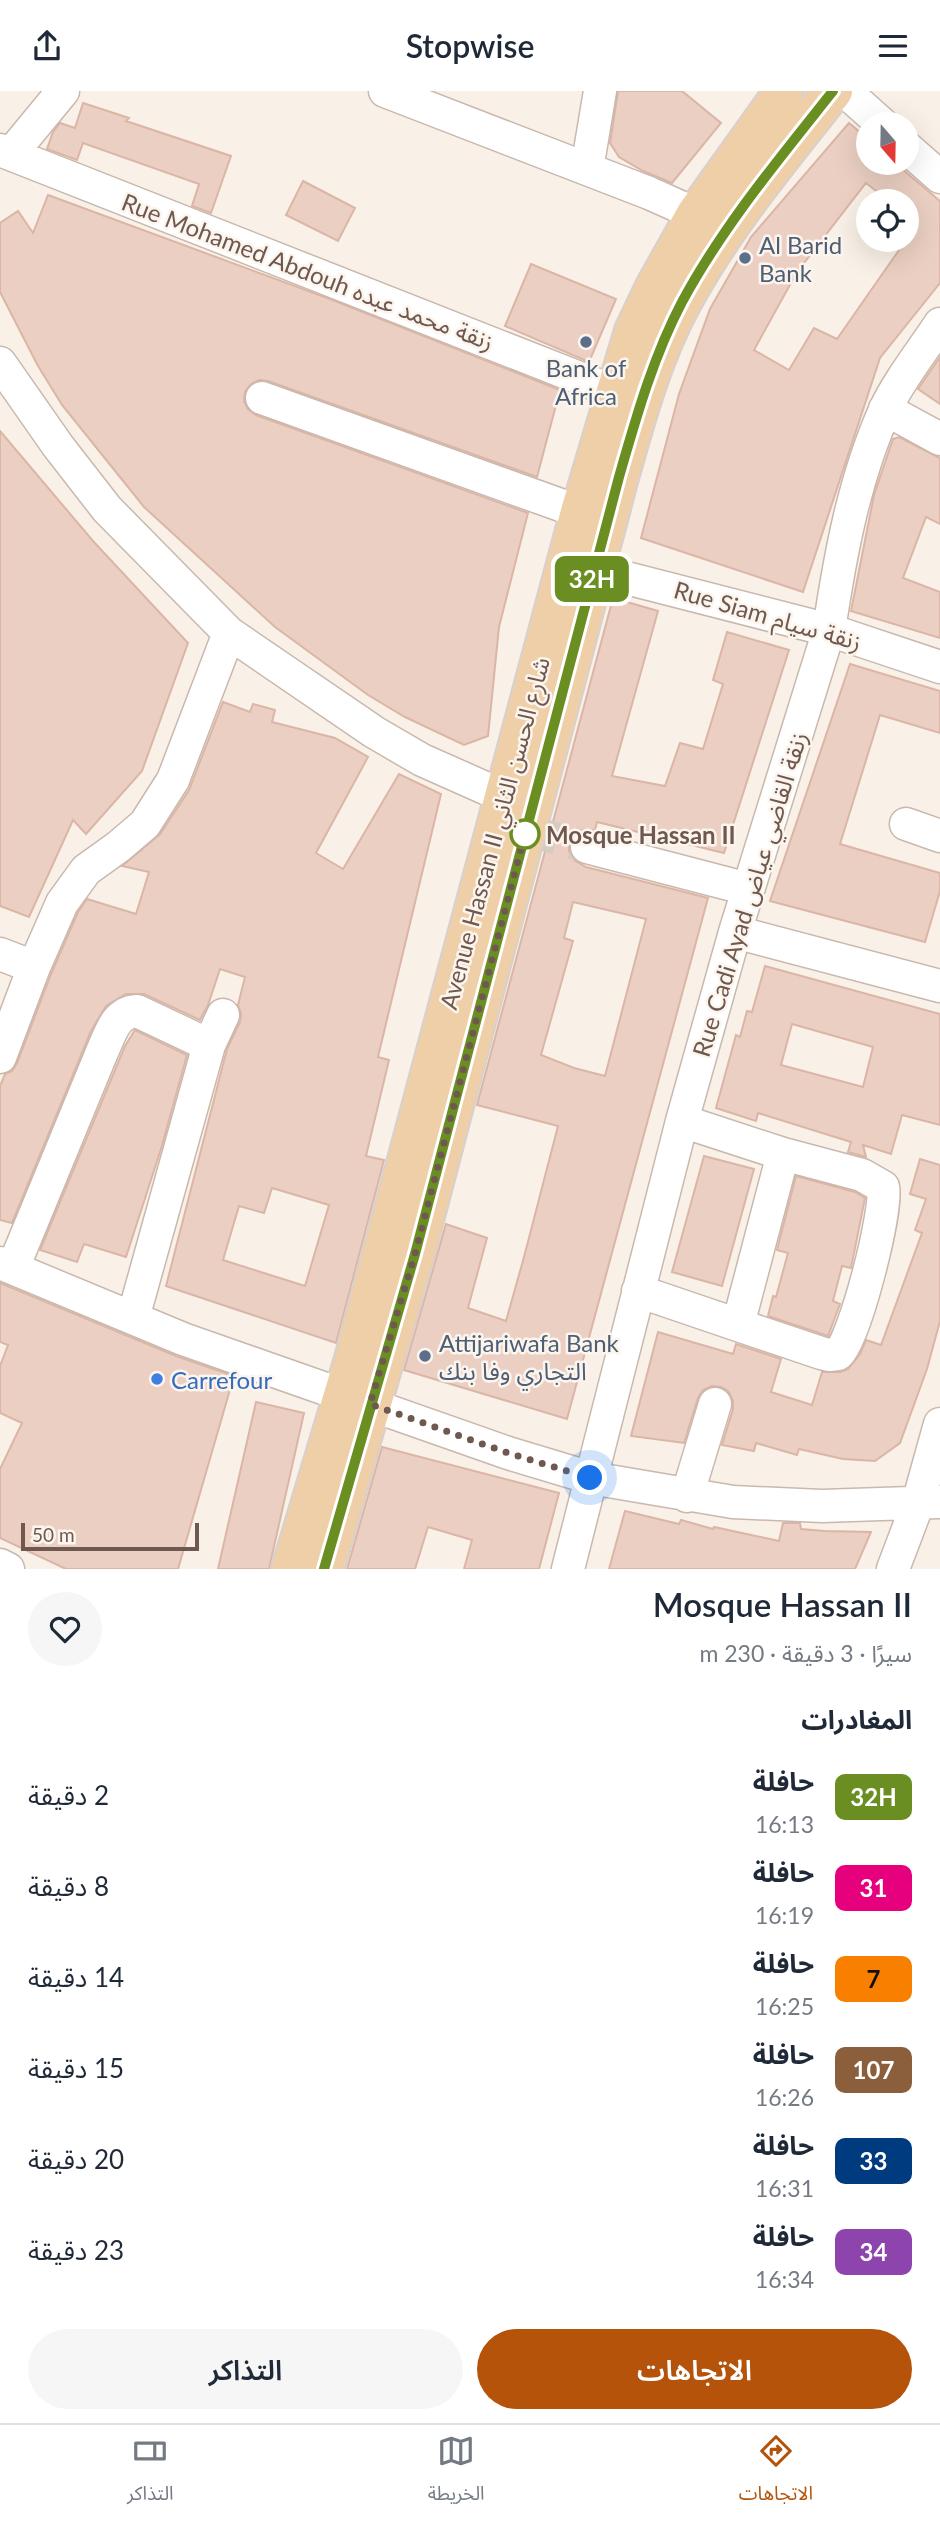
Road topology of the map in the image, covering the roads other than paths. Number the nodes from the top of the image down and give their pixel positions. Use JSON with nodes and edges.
{"nodes":[{"id":1,"x":63,"y":91,"type":"edge"},
{"id":2,"x":385,"y":91,"type":"edge"},
{"id":3,"x":600,"y":91,"type":"edge"},
{"id":4,"x":784,"y":91,"type":"edge"},
{"id":5,"x":833,"y":91,"type":"edge"},
{"id":6,"x":845,"y":91,"type":"edge"},
{"id":7,"x":868,"y":112,"type":"edge"},
{"id":8,"x":6,"y":152,"type":"edge"},
{"id":9,"x":919,"y":158,"type":"edge"},
{"id":10,"x":587,"y":169,"type":"junction"},
{"id":11,"x":940,"y":177,"type":"edge"},
{"id":12,"x":696,"y":214,"type":"junction"},
{"id":13,"x":940,"y":324,"type":"edge"},
{"id":14,"x":0,"y":363,"type":"edge"},
{"id":15,"x":615,"y":392,"type":"junction"},
{"id":16,"x":262,"y":398,"type":"dead end"},
{"id":17,"x":885,"y":409,"type":"junction"},
{"id":18,"x":940,"y":439,"type":"edge"},
{"id":19,"x":580,"y":512,"type":"junction"},
{"id":20,"x":595,"y":569,"type":"junction"},
{"id":21,"x":829,"y":630,"type":"junction"},
{"id":22,"x":229,"y":633,"type":"junction"},
{"id":23,"x":940,"y":667,"type":"edge"},
{"id":24,"x":503,"y":796,"type":"junction"},
{"id":25,"x":906,"y":824,"type":"dead end"},
{"id":26,"x":940,"y":836,"type":"edge"},
{"id":27,"x":587,"y":847,"type":"tunnel mouth"},
{"id":28,"x":748,"y":890,"type":"junction"},
{"id":29,"x":735,"y":932,"type":"junction"},
{"id":30,"x":0,"y":954,"type":"edge"},
{"id":31,"x":34,"y":967,"type":"junction"},
{"id":32,"x":940,"y":986,"type":"edge"},
{"id":33,"x":223,"y":1015,"type":"dead end"},
{"id":34,"x":209,"y":1045,"type":"junction"},
{"id":35,"x":0,"y":1057,"type":"edge"},
{"id":36,"x":682,"y":1121,"type":"junction"},
{"id":37,"x":783,"y":1153,"type":"junction"},
{"id":38,"x":6,"y":1265,"type":"edge"},
{"id":39,"x":638,"y":1291,"type":"junction"},
{"id":40,"x":133,"y":1318,"type":"junction"},
{"id":41,"x":737,"y":1325,"type":"junction"},
{"id":42,"x":357,"y":1399,"type":"junction"},
{"id":43,"x":715,"y":1404,"type":"dead end"},
{"id":44,"x":940,"y":1425,"type":"edge"},
{"id":45,"x":590,"y":1478,"type":"junction"},
{"id":46,"x":687,"y":1496,"type":"junction"},
{"id":47,"x":929,"y":1503,"type":"edge"},
{"id":48,"x":0,"y":1565,"type":"edge"},
{"id":49,"x":8,"y":1569,"type":"edge"},
{"id":50,"x":291,"y":1569,"type":"edge"},
{"id":51,"x":324,"y":1569,"type":"edge"},
{"id":52,"x":568,"y":1569,"type":"edge"},
{"id":53,"x":893,"y":1569,"type":"edge"}],
"edges":[{"from":1,"to":8,"type":"street"},
{"from":2,"to":10,"type":"street"},
{"from":3,"to":10,"type":"street"},
{"from":4,"to":12,"type":"main road","name":"Avenue Hassan II شارع الحسن الثاني"},
{"from":5,"to":20,"type":"main road","name":"Avenue Hassan II شارع الحسن الثاني"},
{"from":6,"to":7,"type":"street"},
{"from":8,"to":15,"type":"street","name":"Rue Mohamed Abdouh زنقة محمد عبده"},
{"from":9,"to":11,"type":"street"},
{"from":10,"to":12,"type":"street"},
{"from":12,"to":15,"type":"main road","name":"Avenue Hassan II شارع الحسن الثاني"},
{"from":13,"to":17,"type":"street","name":"Rue Cadi Ayad زنقة القاضي عياض"},
{"from":14,"to":22,"type":"street"},
{"from":15,"to":19,"type":"main road","name":"Avenue Hassan II شارع الحسن الثاني"},
{"from":16,"to":19,"type":"street"},
{"from":17,"to":18,"type":"street"},
{"from":17,"to":21,"type":"street","name":"Rue Cadi Ayad زنقة القاضي عياض"},
{"from":19,"to":24,"type":"main road","name":"Avenue Hassan II شارع الحسن الثاني"},
{"from":20,"to":21,"type":"street","name":"Rue Siam زنقة سيام"},
{"from":20,"to":42,"type":"main road","name":"Avenue Hassan II شارع الحسن الثاني"},
{"from":21,"to":23,"type":"street","name":"Rue Siam زنقة سيام"},
{"from":21,"to":28,"type":"street","name":"Rue Cadi Ayad زنقة القاضي عياض"},
{"from":22,"to":24,"type":"street"},
{"from":22,"to":31,"type":"street"},
{"from":24,"to":42,"type":"main road","name":"Avenue Hassan II شارع الحسن الثاني"},
{"from":25,"to":26,"type":"street"},
{"from":27,"to":28,"type":"street"},
{"from":28,"to":29,"type":"street","name":"Rue Cadi Ayad زنقة القاضي عياض"},
{"from":29,"to":32,"type":"street"},
{"from":29,"to":36,"type":"street","name":"Rue Cadi Ayad زنقة القاضي عياض"},
{"from":30,"to":31,"type":"street"},
{"from":31,"to":35,"type":"street"},
{"from":33,"to":34,"type":"street"},
{"from":34,"to":38,"type":"street"},
{"from":34,"to":40,"type":"street"},
{"from":36,"to":37,"type":"street"},
{"from":36,"to":39,"type":"street","name":"Rue Cadi Ayad زنقة القاضي عياض"},
{"from":37,"to":41,"type":"street"},
{"from":37,"to":41,"type":"street"},
{"from":38,"to":40,"type":"street"},
{"from":39,"to":41,"type":"street"},
{"from":39,"to":45,"type":"street","name":"Rue Cadi Ayad زنقة القاضي عياض"},
{"from":40,"to":42,"type":"street"},
{"from":42,"to":45,"type":"street"},
{"from":42,"to":50,"type":"main road","name":"Avenue Hassan II شارع الحسن الثاني"},
{"from":42,"to":51,"type":"main road","name":"Avenue Hassan II شارع الحسن الثاني"},
{"from":43,"to":46,"type":"street"},
{"from":44,"to":47,"type":"street"},
{"from":45,"to":46,"type":"street"},
{"from":45,"to":52,"type":"street","name":"Rue Cadi Ayad زنقة القاضي عياض"},
{"from":46,"to":47,"type":"street"},
{"from":47,"to":53,"type":"street"},
{"from":48,"to":49,"type":"street"}]}
